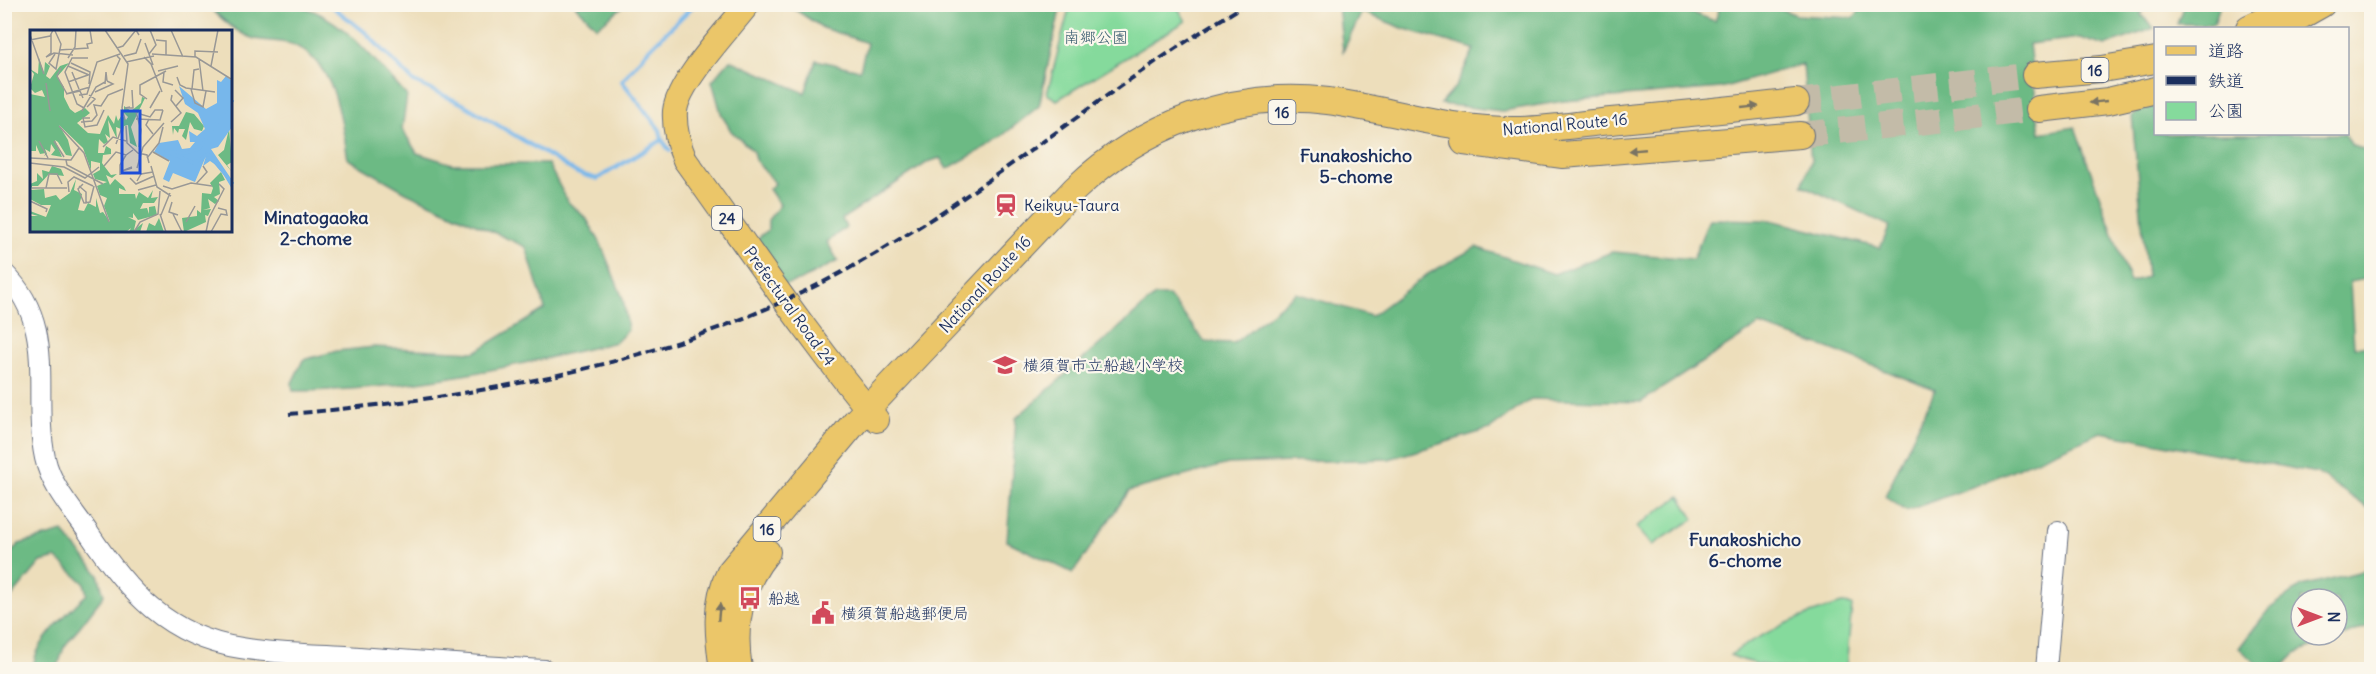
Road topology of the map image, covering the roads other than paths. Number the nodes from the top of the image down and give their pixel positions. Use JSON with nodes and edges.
{"nodes":[{"id":1,"x":748,"y":4,"type":"edge"},
{"id":2,"x":2297,"y":4,"type":"edge"},
{"id":3,"x":2322,"y":4,"type":"edge"},
{"id":4,"x":2251,"y":27,"type":"edge"},
{"id":5,"x":2280,"y":27,"type":"edge"},
{"id":6,"x":2154,"y":60,"type":"edge"},
{"id":7,"x":2035,"y":75,"type":"tunnel mouth"},
{"id":8,"x":2154,"y":90,"type":"edge"},
{"id":9,"x":1796,"y":102,"type":"tunnel mouth"},
{"id":10,"x":2039,"y":109,"type":"tunnel mouth"},
{"id":11,"x":1710,"y":111,"type":"junction"},
{"id":12,"x":1676,"y":114,"type":"junction"},
{"id":13,"x":1800,"y":135,"type":"tunnel mouth"},
{"id":14,"x":1718,"y":142,"type":"junction"},
{"id":15,"x":1684,"y":146,"type":"junction"},
{"id":16,"x":4,"y":273,"type":"edge"},
{"id":17,"x":872,"y":414,"type":"junction"},
{"id":18,"x":2058,"y":531,"type":"dead end"},
{"id":19,"x":545,"y":669,"type":"edge"},
{"id":20,"x":723,"y":669,"type":"edge"},
{"id":21,"x":739,"y":669,"type":"edge"},
{"id":22,"x":2046,"y":669,"type":"edge"}],
"edges":[{"from":1,"to":17,"type":"main road","name":"Prefectural Road 24","number":"24"},
{"from":2,"to":4,"type":"highway"},
{"from":3,"to":5,"type":"highway"},
{"from":6,"to":7,"type":"highway","number":"16"},
{"from":8,"to":10,"type":"highway","number":"16","one_way":true},
{"from":11,"to":9,"type":"highway","name":"National Route 16","number":"16","one_way":true},
{"from":11,"to":12,"type":"highway","name":"National Route 16","number":"16"},
{"from":11,"to":14,"type":"highway"},
{"from":12,"to":15,"type":"highway"},
{"from":12,"to":17,"type":"highway","name":"National Route 16","number":"16"},
{"from":13,"to":14,"type":"highway","name":"National Route 16","number":"16"},
{"from":14,"to":15,"type":"highway","name":"National Route 16","number":"16"},
{"from":15,"to":17,"type":"highway","name":"National Route 16","number":"16","one_way":true},
{"from":16,"to":19,"type":"street"},
{"from":20,"to":17,"type":"highway","name":"National Route 16","number":"16","one_way":true},
{"from":17,"to":21,"type":"highway","name":"National Route 16","number":"16"},
{"from":18,"to":22,"type":"street"}]}
